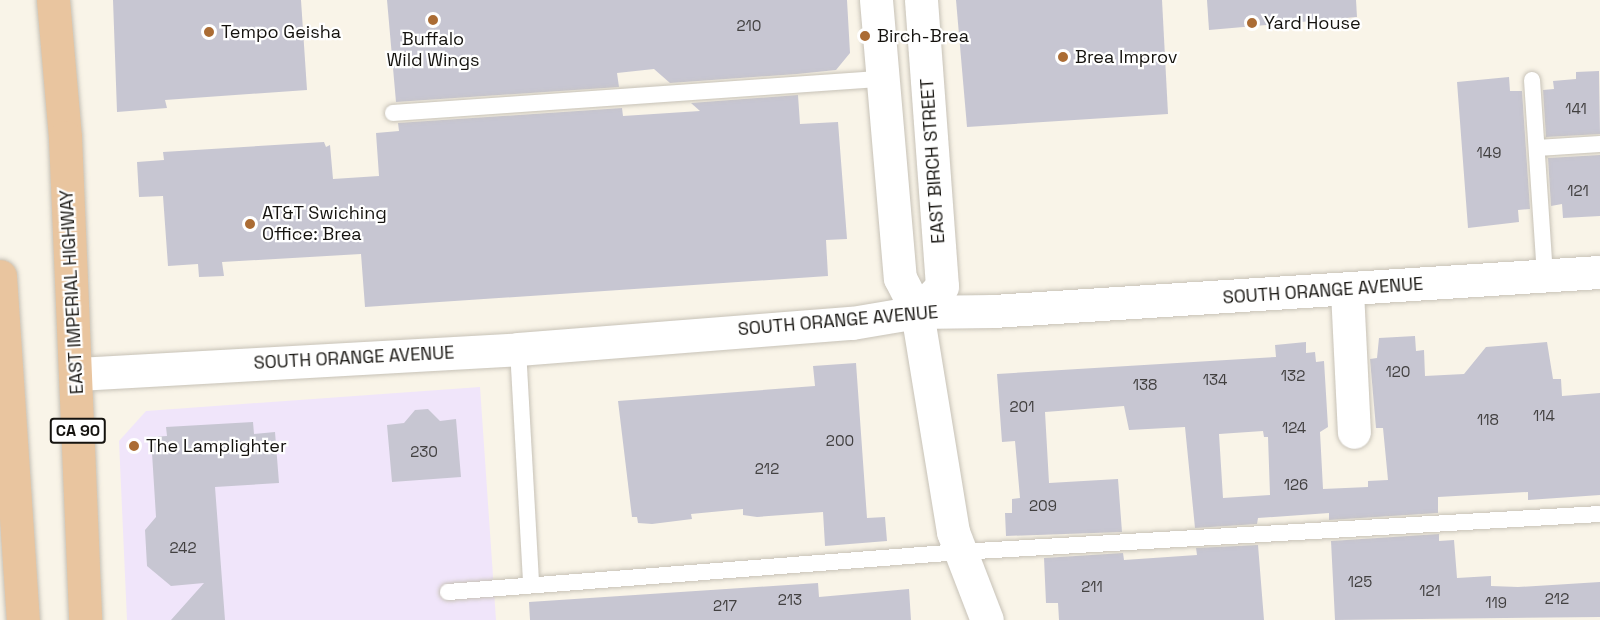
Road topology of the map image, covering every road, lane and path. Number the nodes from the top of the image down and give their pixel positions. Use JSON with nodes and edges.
{"nodes":[{"id":1,"x":53,"y":0,"type":"edge"},
{"id":2,"x":876,"y":0,"type":"edge"},
{"id":3,"x":921,"y":0,"type":"edge"},
{"id":4,"x":881,"y":79,"type":"junction"},
{"id":5,"x":1532,"y":80,"type":"dead end"},
{"id":6,"x":393,"y":113,"type":"dead end"},
{"id":7,"x":1600,"y":144,"type":"edge"},
{"id":8,"x":1536,"y":148,"type":"junction"},
{"id":9,"x":1600,"y":272,"type":"edge"},
{"id":10,"x":1545,"y":275,"type":"junction"},
{"id":11,"x":0,"y":276,"type":"edge"},
{"id":12,"x":1347,"y":291,"type":"junction"},
{"id":13,"x":917,"y":312,"type":"junction"},
{"id":14,"x":518,"y":348,"type":"junction"},
{"id":15,"x":76,"y":374,"type":"junction"},
{"id":16,"x":3,"y":379,"type":"edge"},
{"id":17,"x":1354,"y":432,"type":"dead end"},
{"id":18,"x":1600,"y":514,"type":"edge"},
{"id":19,"x":960,"y":552,"type":"junction"},
{"id":20,"x":531,"y":585,"type":"junction"},
{"id":21,"x":448,"y":592,"type":"dead end"},
{"id":22,"x":23,"y":620,"type":"edge"},
{"id":23,"x":86,"y":620,"type":"edge"},
{"id":24,"x":987,"y":620,"type":"edge"}],
"edges":[{"from":1,"to":15,"type":"main road","name":"EAST IMPERIAL HIGHWAY","number":"CA 90"},
{"from":2,"to":4,"type":"street"},
{"from":3,"to":13,"type":"street","name":"EAST BIRCH STREET"},
{"from":4,"to":6,"type":"lane"},
{"from":4,"to":13,"type":"street"},
{"from":5,"to":8,"type":"lane"},
{"from":7,"to":8,"type":"lane"},
{"from":8,"to":10,"type":"lane"},
{"from":9,"to":10,"type":"street","name":"SOUTH ORANGE AVENUE"},
{"from":10,"to":12,"type":"street","name":"SOUTH ORANGE AVENUE"},
{"from":11,"to":16,"type":"main road"},
{"from":12,"to":13,"type":"street","name":"SOUTH ORANGE AVENUE"},
{"from":12,"to":17,"type":"street"},
{"from":13,"to":14,"type":"street","name":"SOUTH ORANGE AVENUE"},
{"from":13,"to":19,"type":"street"},
{"from":14,"to":15,"type":"street","name":"SOUTH ORANGE AVENUE"},
{"from":14,"to":20,"type":"lane"},
{"from":15,"to":23,"type":"main road","name":"EAST IMPERIAL HIGHWAY","number":"CA 90"},
{"from":16,"to":22,"type":"main road"},
{"from":18,"to":19,"type":"lane"},
{"from":19,"to":20,"type":"lane"},
{"from":19,"to":24,"type":"street"},
{"from":20,"to":21,"type":"lane"}]}
